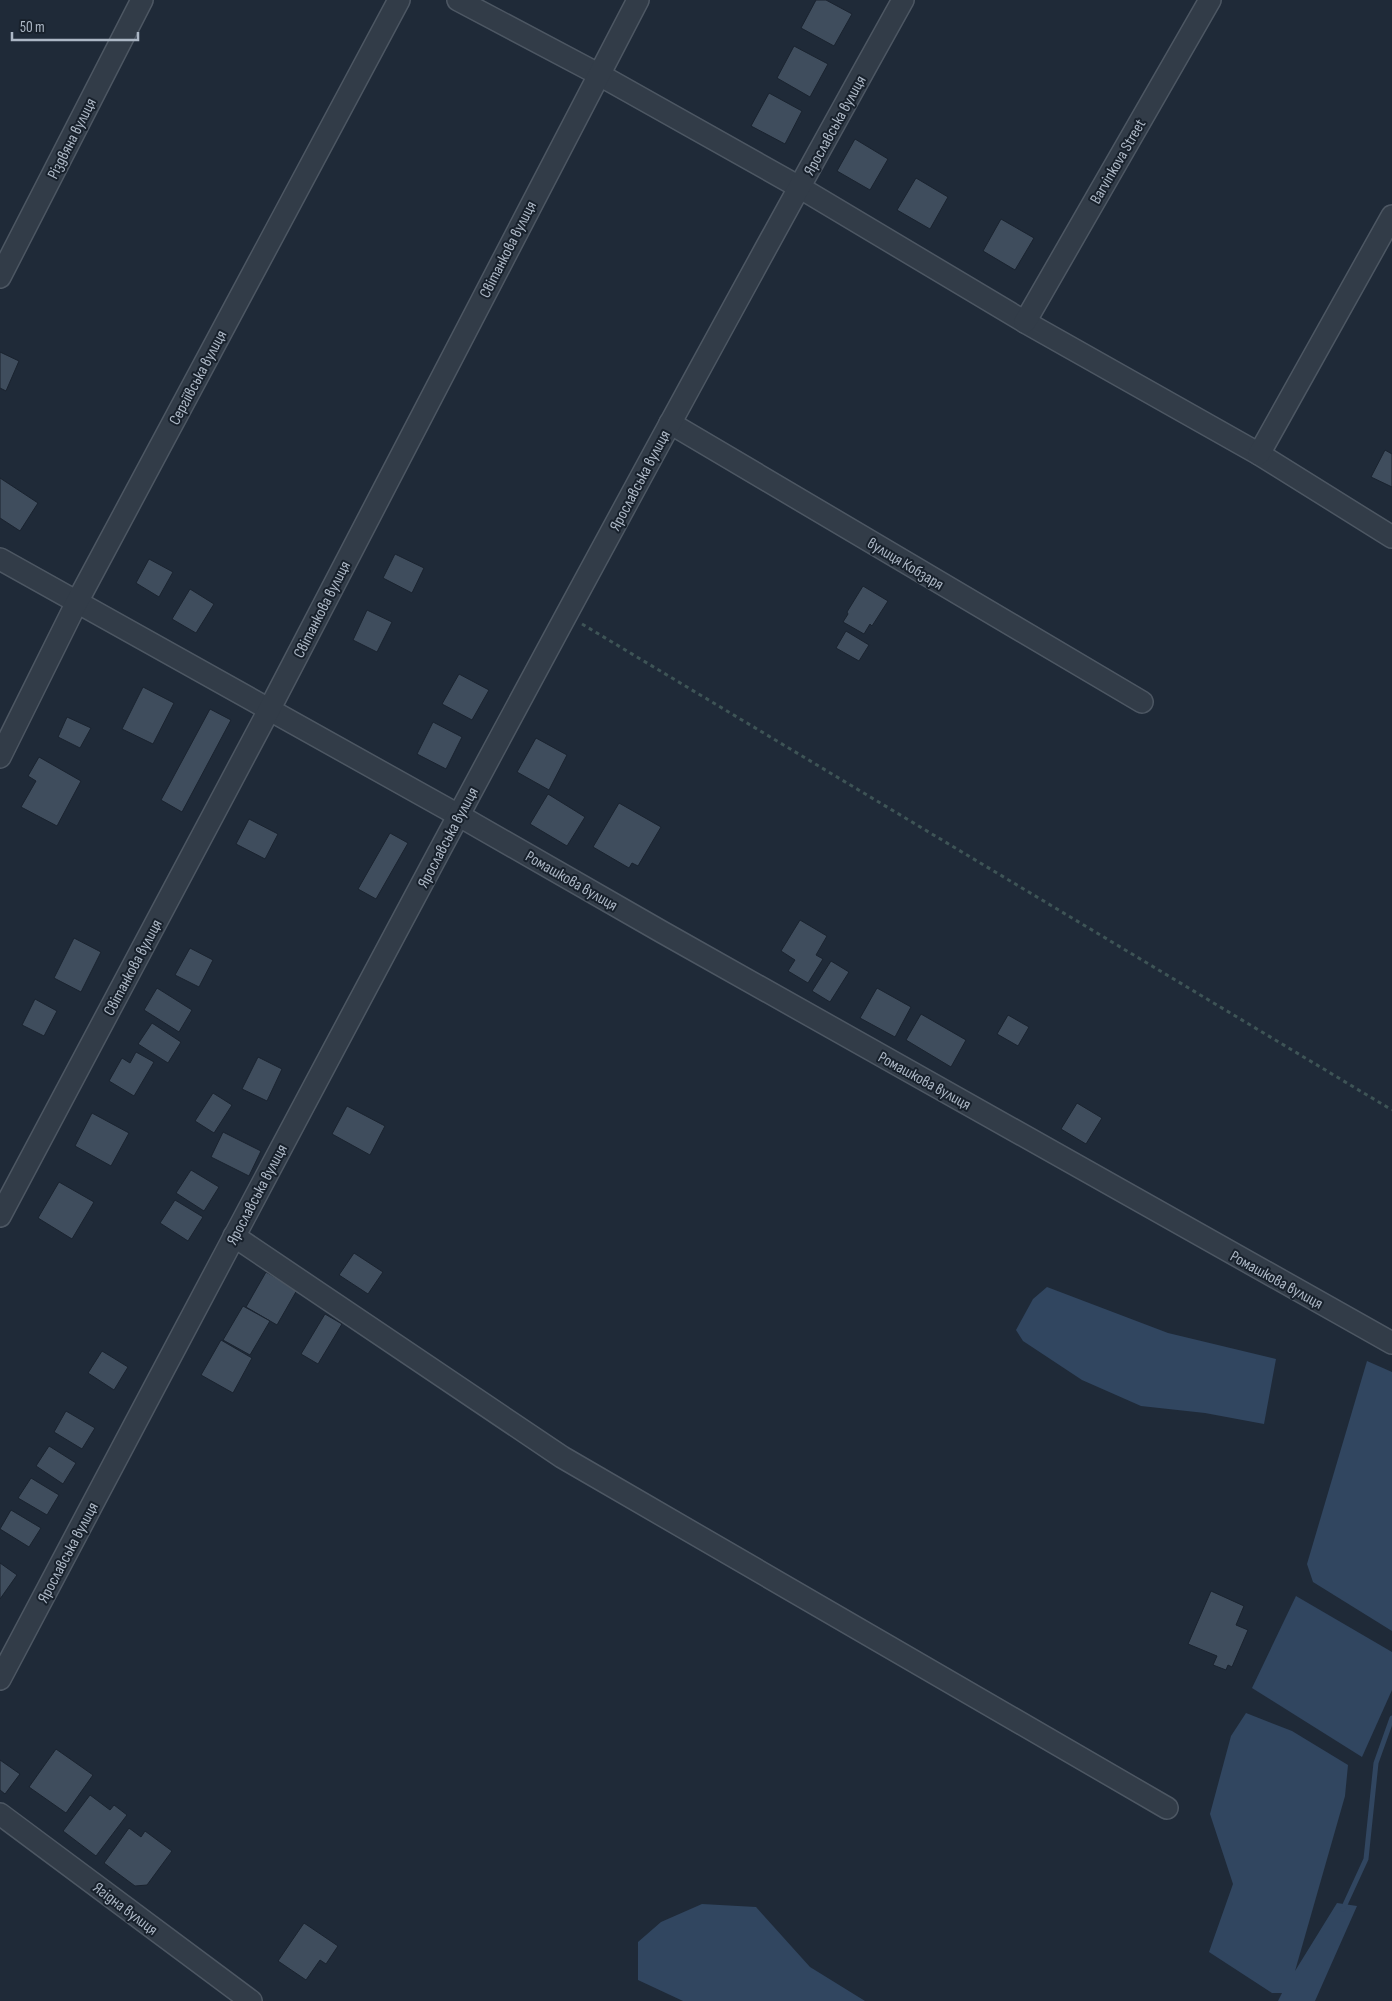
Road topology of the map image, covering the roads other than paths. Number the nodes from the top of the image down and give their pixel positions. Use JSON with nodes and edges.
{"nodes":[{"id":1,"x":142,"y":0,"type":"edge"},
{"id":2,"x":399,"y":0,"type":"edge"},
{"id":3,"x":458,"y":0,"type":"edge"},
{"id":4,"x":638,"y":0,"type":"edge"},
{"id":5,"x":903,"y":0,"type":"edge"},
{"id":6,"x":1210,"y":0,"type":"edge"},
{"id":7,"x":598,"y":74,"type":"junction"},
{"id":8,"x":799,"y":187,"type":"junction"},
{"id":9,"x":1392,"y":216,"type":"edge"},
{"id":10,"x":0,"y":277,"type":"edge"},
{"id":11,"x":1025,"y":322,"type":"junction"},
{"id":12,"x":670,"y":423,"type":"junction"},
{"id":13,"x":1259,"y":454,"type":"junction"},
{"id":14,"x":1392,"y":537,"type":"edge"},
{"id":15,"x":0,"y":559,"type":"edge"},
{"id":16,"x":76,"y":602,"type":"junction"},
{"id":17,"x":1142,"y":702,"type":"dead end"},
{"id":18,"x":268,"y":710,"type":"junction"},
{"id":19,"x":0,"y":757,"type":"edge"},
{"id":20,"x":458,"y":815,"type":"junction"},
{"id":21,"x":0,"y":1216,"type":"edge"},
{"id":22,"x":234,"y":1236,"type":"junction"},
{"id":23,"x":1392,"y":1343,"type":"edge"},
{"id":24,"x":0,"y":1679,"type":"edge"},
{"id":25,"x":1167,"y":1808,"type":"dead end"},
{"id":26,"x":0,"y":1814,"type":"edge"},
{"id":27,"x":252,"y":2001,"type":"edge"}],
"edges":[{"from":1,"to":10,"type":"street","name":"Різдвяна вулиця"},
{"from":2,"to":16,"type":"street","name":"Сергіївська вулиця"},
{"from":3,"to":7,"type":"street"},
{"from":4,"to":7,"type":"street","name":"Світанкова вулиця"},
{"from":5,"to":8,"type":"street","name":"Ярославська вулиця"},
{"from":6,"to":11,"type":"street","name":"Barvinkova Street"},
{"from":7,"to":8,"type":"street"},
{"from":7,"to":18,"type":"street","name":"Світанкова вулиця"},
{"from":8,"to":11,"type":"street"},
{"from":8,"to":12,"type":"street","name":"Ярославська вулиця"},
{"from":9,"to":13,"type":"street"},
{"from":11,"to":13,"type":"street"},
{"from":12,"to":17,"type":"street","name":"вулиця Кобзаря"},
{"from":12,"to":20,"type":"street","name":"Ярославська вулиця"},
{"from":13,"to":14,"type":"street"},
{"from":15,"to":16,"type":"street","name":"Ромашкова вулиця"},
{"from":16,"to":18,"type":"street","name":"Ромашкова вулиця"},
{"from":16,"to":19,"type":"street","name":"Сергіївська вулиця"},
{"from":18,"to":20,"type":"street","name":"Ромашкова вулиця"},
{"from":18,"to":21,"type":"street","name":"Світанкова вулиця"},
{"from":20,"to":22,"type":"street","name":"Ярославська вулиця"},
{"from":20,"to":23,"type":"street","name":"Ромашкова вулиця"},
{"from":22,"to":24,"type":"street","name":"Ярославська вулиця"},
{"from":22,"to":25,"type":"street"},
{"from":26,"to":27,"type":"street","name":"Ягідна вулиця"}]}
